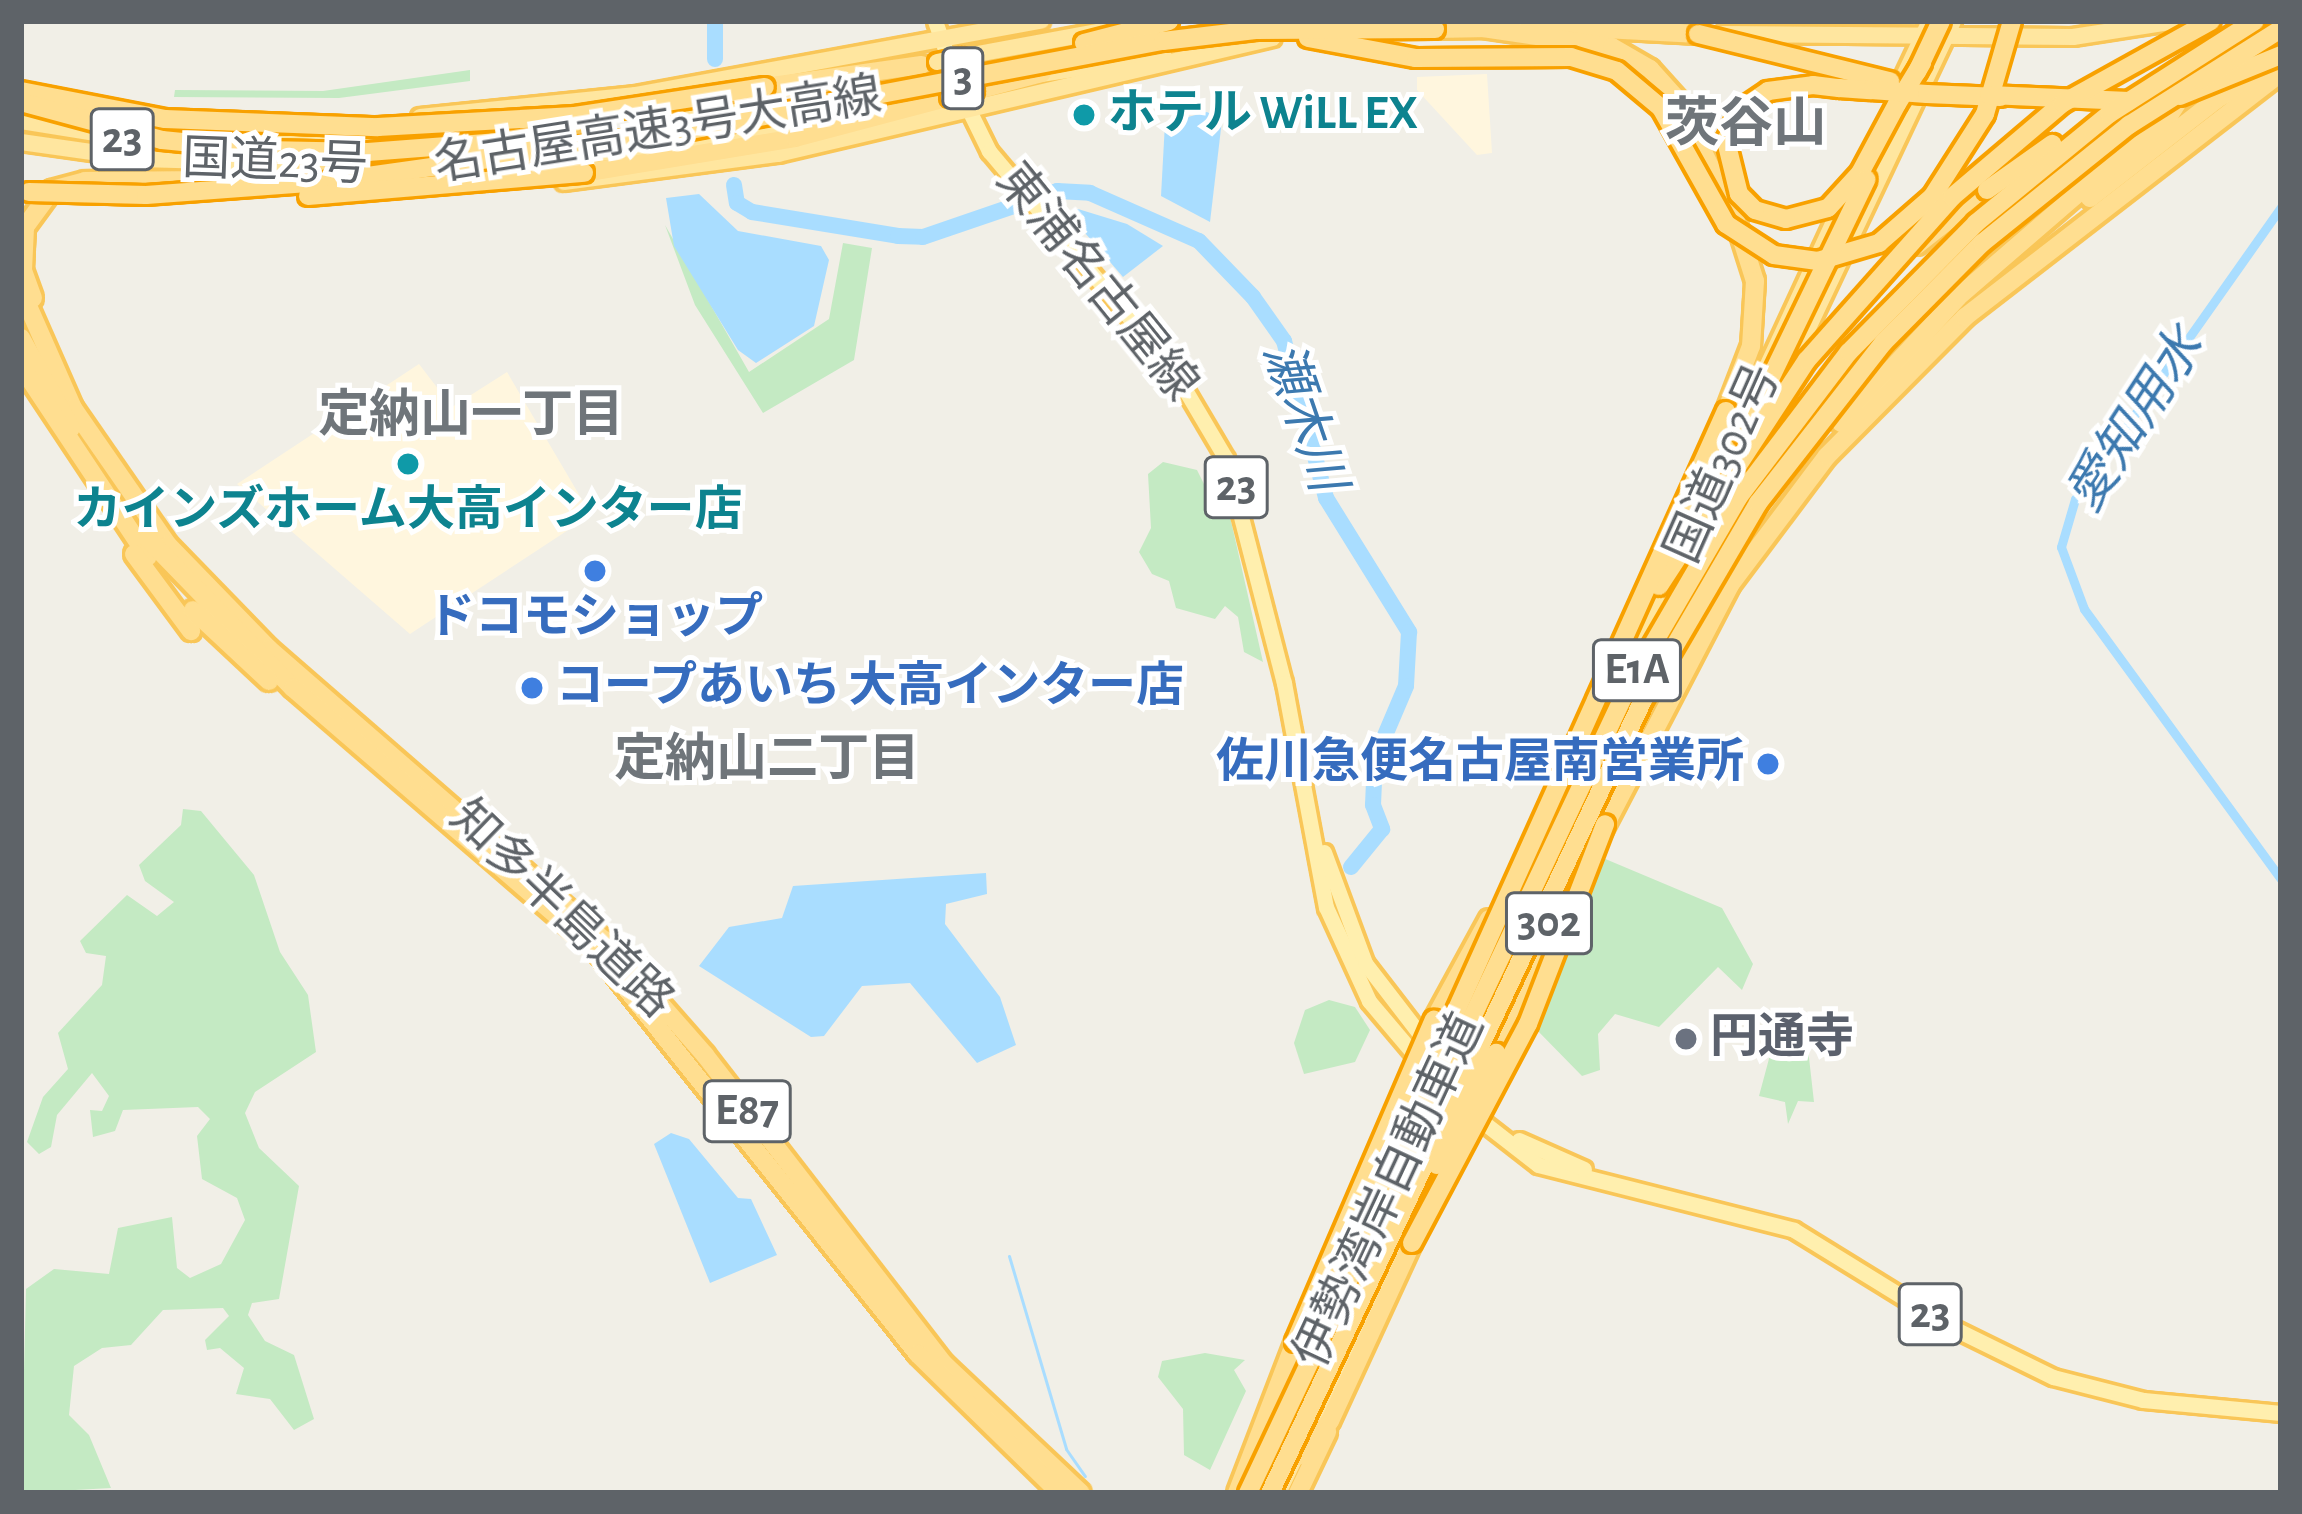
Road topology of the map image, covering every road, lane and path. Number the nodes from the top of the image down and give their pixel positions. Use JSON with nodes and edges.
{"nodes":[{"id":1,"x":1042,"y":21,"type":"edge"},
{"id":2,"x":1169,"y":21,"type":"edge"},
{"id":3,"x":1226,"y":21,"type":"edge"},
{"id":4,"x":1528,"y":21,"type":"edge"},
{"id":5,"x":1615,"y":21,"type":"edge"},
{"id":6,"x":2012,"y":21,"type":"edge"},
{"id":7,"x":2176,"y":21,"type":"edge"},
{"id":8,"x":2255,"y":21,"type":"edge"},
{"id":9,"x":1948,"y":25,"type":"edge"},
{"id":10,"x":2201,"y":26,"type":"edge"},
{"id":11,"x":1483,"y":28,"type":"junction"},
{"id":12,"x":1927,"y":28,"type":"edge"},
{"id":13,"x":2281,"y":29,"type":"edge"},
{"id":14,"x":938,"y":30,"type":"edge"},
{"id":15,"x":1274,"y":34,"type":"junction"},
{"id":16,"x":2232,"y":34,"type":"junction"},
{"id":17,"x":1084,"y":43,"type":"junction"},
{"id":18,"x":2281,"y":58,"type":"edge"},
{"id":19,"x":929,"y":63,"type":"joint"},
{"id":20,"x":1922,"y":63,"type":"junction"},
{"id":21,"x":1042,"y":73,"type":"joint"},
{"id":22,"x":2281,"y":73,"type":"edge"},
{"id":23,"x":764,"y":85,"type":"junction"},
{"id":24,"x":21,"y":91,"type":"edge"},
{"id":25,"x":949,"y":94,"type":"junction"},
{"id":26,"x":971,"y":95,"type":"junction"},
{"id":27,"x":2000,"y":97,"type":"junction"},
{"id":28,"x":21,"y":102,"type":"edge"},
{"id":29,"x":21,"y":122,"type":"edge"},
{"id":30,"x":21,"y":142,"type":"edge"},
{"id":31,"x":225,"y":143,"type":"junction"},
{"id":32,"x":508,"y":165,"type":"junction"},
{"id":33,"x":324,"y":167,"type":"junction"},
{"id":34,"x":25,"y":191,"type":"edge"},
{"id":35,"x":21,"y":290,"type":"edge"},
{"id":36,"x":1849,"y":310,"type":"junction"},
{"id":37,"x":1936,"y":319,"type":"junction"},
{"id":38,"x":27,"y":335,"type":"edge"},
{"id":39,"x":29,"y":367,"type":"edge"},
{"id":40,"x":56,"y":427,"type":"junction"},
{"id":41,"x":1762,"y":535,"type":"junction"},
{"id":42,"x":1644,"y":568,"type":"dead end"},
{"id":43,"x":1665,"y":575,"type":"junction"},
{"id":44,"x":1661,"y":607,"type":"junction"},
{"id":45,"x":191,"y":631,"type":"dead end"},
{"id":46,"x":1588,"y":723,"type":"junction"},
{"id":47,"x":360,"y":741,"type":"junction"},
{"id":48,"x":383,"y":755,"type":"junction"},
{"id":49,"x":1542,"y":823,"type":"junction"},
{"id":50,"x":1605,"y":824,"type":"junction"},
{"id":51,"x":1435,"y":1065,"type":"junction"},
{"id":52,"x":1466,"y":1099,"type":"junction"},
{"id":53,"x":1332,"y":1361,"type":"junction"},
{"id":54,"x":2281,"y":1413,"type":"edge"},
{"id":55,"x":1330,"y":1421,"type":"junction"},
{"id":56,"x":1274,"y":1437,"type":"junction"},
{"id":57,"x":1298,"y":1456,"type":"junction"},
{"id":58,"x":1060,"y":1493,"type":"edge"},
{"id":59,"x":1081,"y":1493,"type":"edge"},
{"id":60,"x":1238,"y":1493,"type":"edge"},
{"id":61,"x":1248,"y":1493,"type":"edge"},
{"id":62,"x":1274,"y":1493,"type":"edge"},
{"id":63,"x":1298,"y":1493,"type":"edge"}],
"edges":[{"from":1,"to":14,"type":"highway"},
{"from":2,"to":17,"type":"highway","bridge":true},
{"from":2,"to":19,"type":"highway","bridge":true},
{"from":3,"to":17,"type":"highway","name":"名古屋高速3号大高線","number":"3","bridge":true},
{"from":4,"to":15,"type":"highway"},
{"from":5,"to":12,"type":"highway"},
{"from":6,"to":15,"type":"highway","bridge":true},
{"from":7,"to":9,"type":"highway"},
{"from":8,"to":16,"type":"highway","name":"伊勢湾岸自動車道","number":"E1A","bridge":true},
{"from":9,"to":12,"type":"highway"},
{"from":9,"to":20,"type":"highway","bridge":true},
{"from":9,"to":52,"type":"highway","name":"国道302号","number":"302"},
{"from":10,"to":36,"type":"highway","bridge":true},
{"from":10,"to":37,"type":"highway"},
{"from":11,"to":15,"type":"highway","name":"名古屋高速3号大高線","number":"3","bridge":true},
{"from":11,"to":27,"type":"highway","bridge":true},
{"from":11,"to":46,"type":"highway","bridge":true},
{"from":12,"to":44,"type":"highway","name":"国道302号","number":"302"},
{"from":13,"to":53,"type":"highway","name":"伊勢湾岸自動車道","number":"E1A","bridge":true},
{"from":14,"to":23,"type":"highway"},
{"from":14,"to":26,"type":"main road","name":"東浦名古屋線","number":"23"},
{"from":15,"to":21,"type":"highway"},
{"from":15,"to":26,"type":"highway"},
{"from":15,"to":34,"type":"highway","name":"名古屋高速3号大高線","number":"3","bridge":true},
{"from":16,"to":36,"type":"highway","bridge":true},
{"from":16,"to":56,"type":"highway","name":"伊勢湾岸自動車道","number":"E1A","bridge":true},
{"from":17,"to":28,"type":"highway","name":"名古屋高速3号大高線","number":"3","bridge":true},
{"from":18,"to":27,"type":"highway","bridge":true},
{"from":18,"to":37,"type":"highway"},
{"from":19,"to":23,"type":"highway"},
{"from":20,"to":27,"type":"highway","bridge":true},
{"from":20,"to":43,"type":"highway","bridge":true},
{"from":21,"to":26,"type":"highway"},
{"from":22,"to":41,"type":"highway"},
{"from":23,"to":24,"type":"highway","bridge":true},
{"from":23,"to":31,"type":"highway"},
{"from":23,"to":31,"type":"highway","name":"国道23号","number":"23","bridge":true},
{"from":25,"to":26,"type":"highway","bridge":true},
{"from":25,"to":32,"type":"highway","name":"国道23号","number":"23"},
{"from":25,"to":34,"type":"highway","bridge":true},
{"from":26,"to":32,"type":"highway"},
{"from":26,"to":51,"type":"main road","name":"東浦名古屋線","number":"23"},
{"from":29,"to":31,"type":"highway","name":"国道23号","number":"23"},
{"from":30,"to":33,"type":"highway","name":"国道23号","number":"23"},
{"from":32,"to":33,"type":"highway","name":"国道23号","number":"23"},
{"from":33,"to":38,"type":"highway"},
{"from":35,"to":38,"type":"highway"},
{"from":36,"to":43,"type":"highway","bridge":true},
{"from":37,"to":41,"type":"highway"},
{"from":38,"to":39,"type":"highway"},
{"from":38,"to":47,"type":"highway"},
{"from":39,"to":40,"type":"highway"},
{"from":39,"to":47,"type":"highway"},
{"from":40,"to":45,"type":"highway"},
{"from":40,"to":47,"type":"highway"},
{"from":41,"to":50,"type":"highway"},
{"from":42,"to":44,"type":"highway"},
{"from":43,"to":46,"type":"highway","bridge":true},
{"from":44,"to":51,"type":"highway","name":"国道302号","number":"302"},
{"from":46,"to":49,"type":"highway","bridge":true},
{"from":47,"to":48,"type":"highway"},
{"from":48,"to":58,"type":"highway","name":"知多半島道路","number":"E87"},
{"from":48,"to":59,"type":"highway","name":"知多半島道路","number":"E87"},
{"from":49,"to":56,"type":"highway","bridge":true},
{"from":49,"to":60,"type":"highway","bridge":true},
{"from":50,"to":53,"type":"highway","bridge":true},
{"from":50,"to":55,"type":"highway","bridge":true},
{"from":51,"to":52,"type":"main road","name":"東浦名古屋線","number":"23"},
{"from":51,"to":60,"type":"highway","name":"国道302号","number":"302"},
{"from":52,"to":54,"type":"main road","name":"東浦名古屋線","number":"23"},
{"from":52,"to":57,"type":"highway","name":"国道302号","number":"302"},
{"from":53,"to":62,"type":"highway","name":"伊勢湾岸自動車道","number":"E1A","bridge":true},
{"from":55,"to":57,"type":"highway"},
{"from":55,"to":63,"type":"highway"},
{"from":56,"to":61,"type":"highway","name":"伊勢湾岸自動車道","number":"E1A","bridge":true},
{"from":57,"to":62,"type":"highway","name":"国道302号","number":"302"}]}
